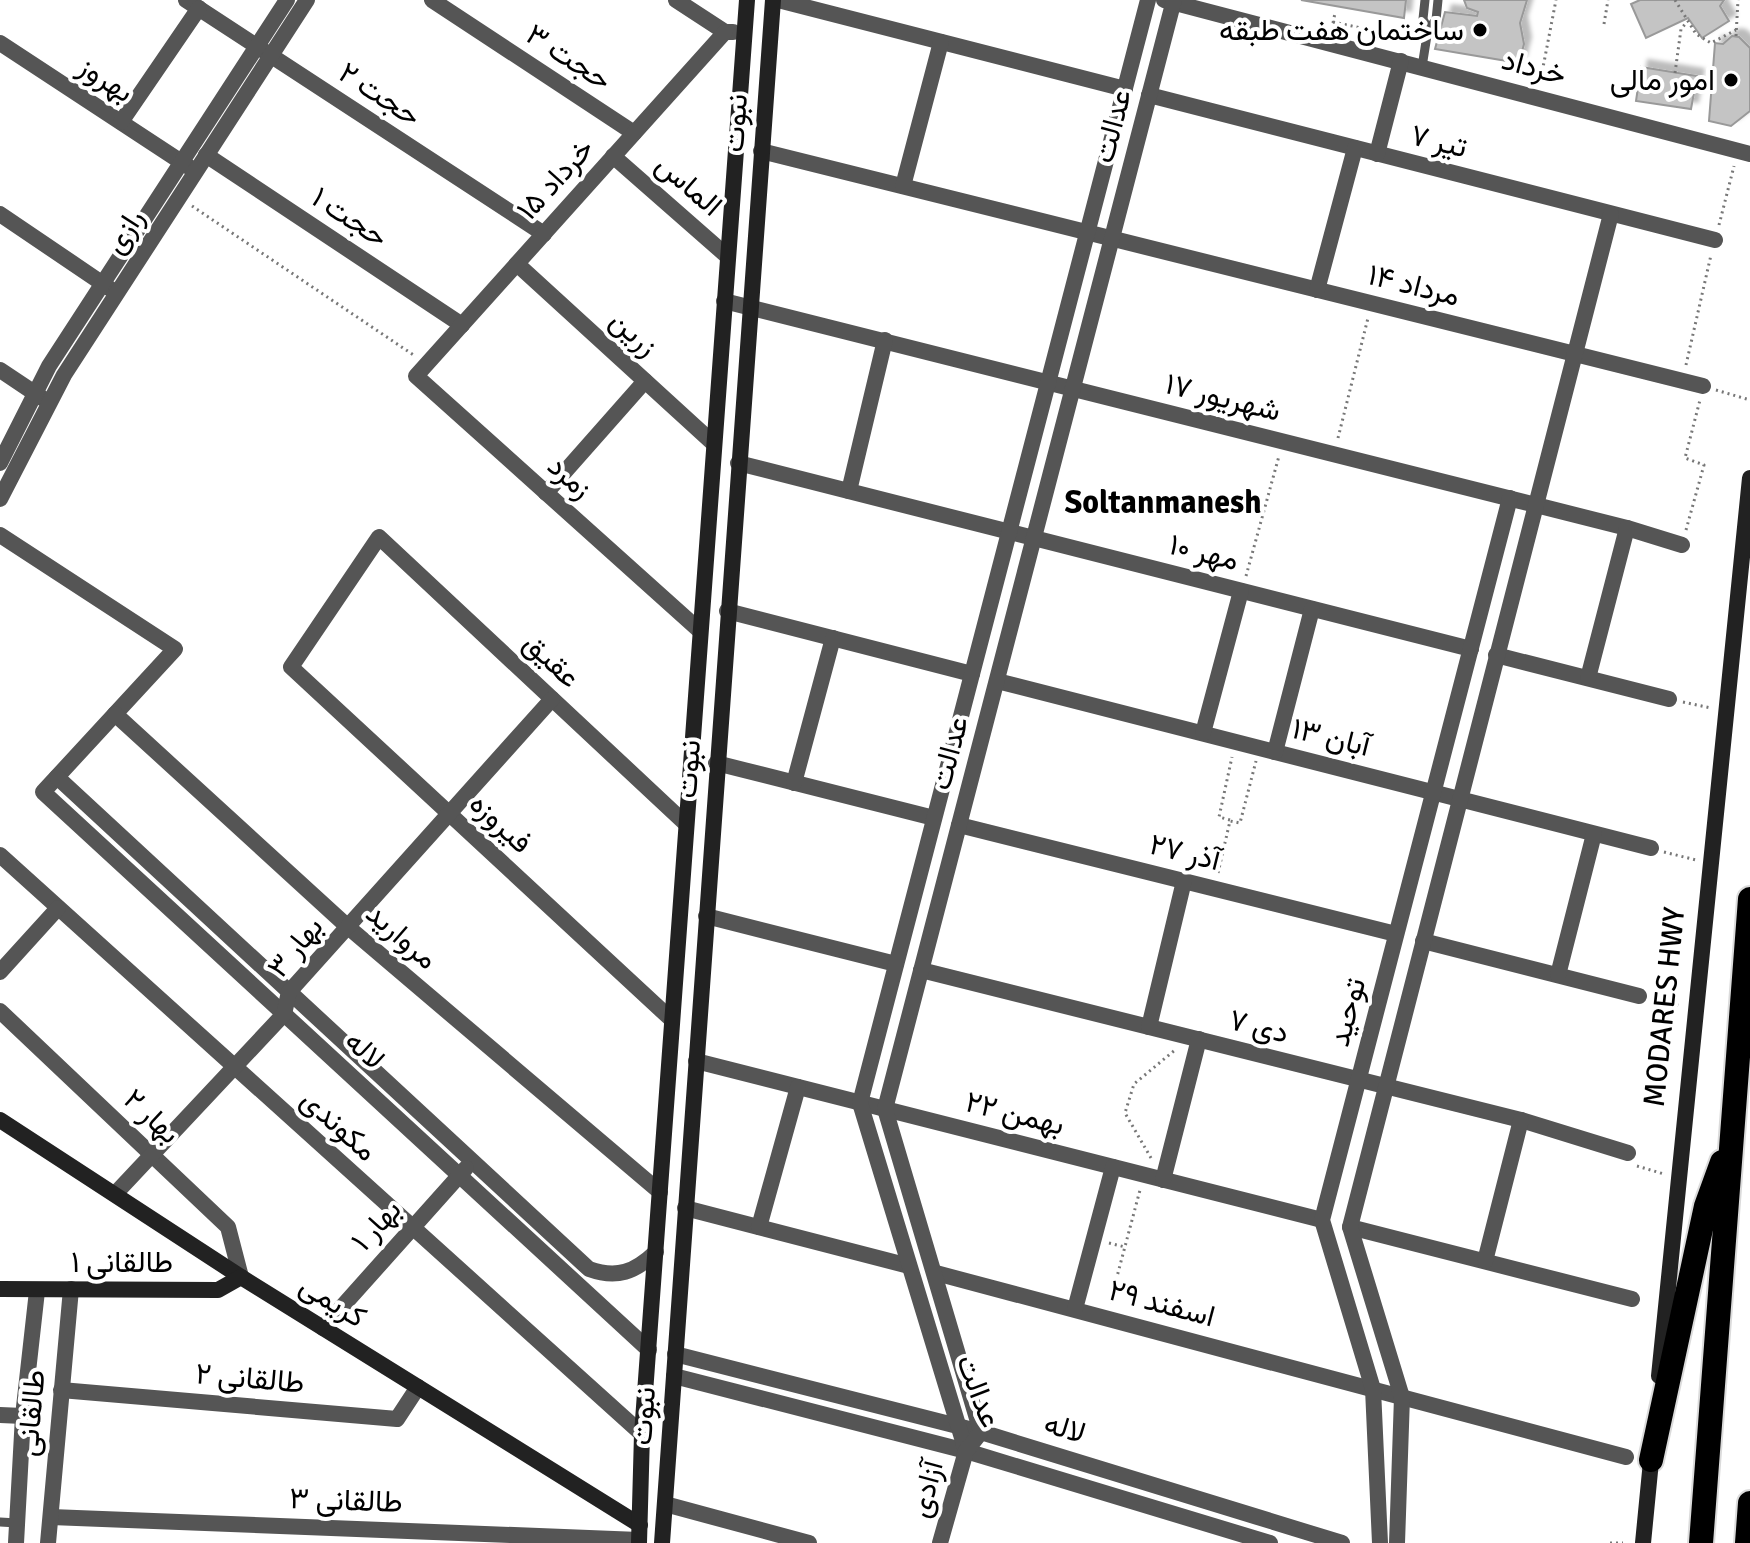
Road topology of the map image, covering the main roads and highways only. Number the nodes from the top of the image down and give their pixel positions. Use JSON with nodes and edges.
{"nodes":[{"id":1,"x":1750,"y":899,"type":"edge"},
{"id":2,"x":1732,"y":1133,"type":"junction"},
{"id":3,"x":1651,"y":1460,"type":"road end"},
{"id":4,"x":1750,"y":1503,"type":"edge"},
{"id":5,"x":1701,"y":1543,"type":"edge"},
{"id":6,"x":1747,"y":1543,"type":"edge"}],
"edges":[{"from":1,"to":2,"type":"highway"},
{"from":2,"to":3,"type":"highway"},
{"from":2,"to":5,"type":"highway"},
{"from":4,"to":6,"type":"highway"}]}
